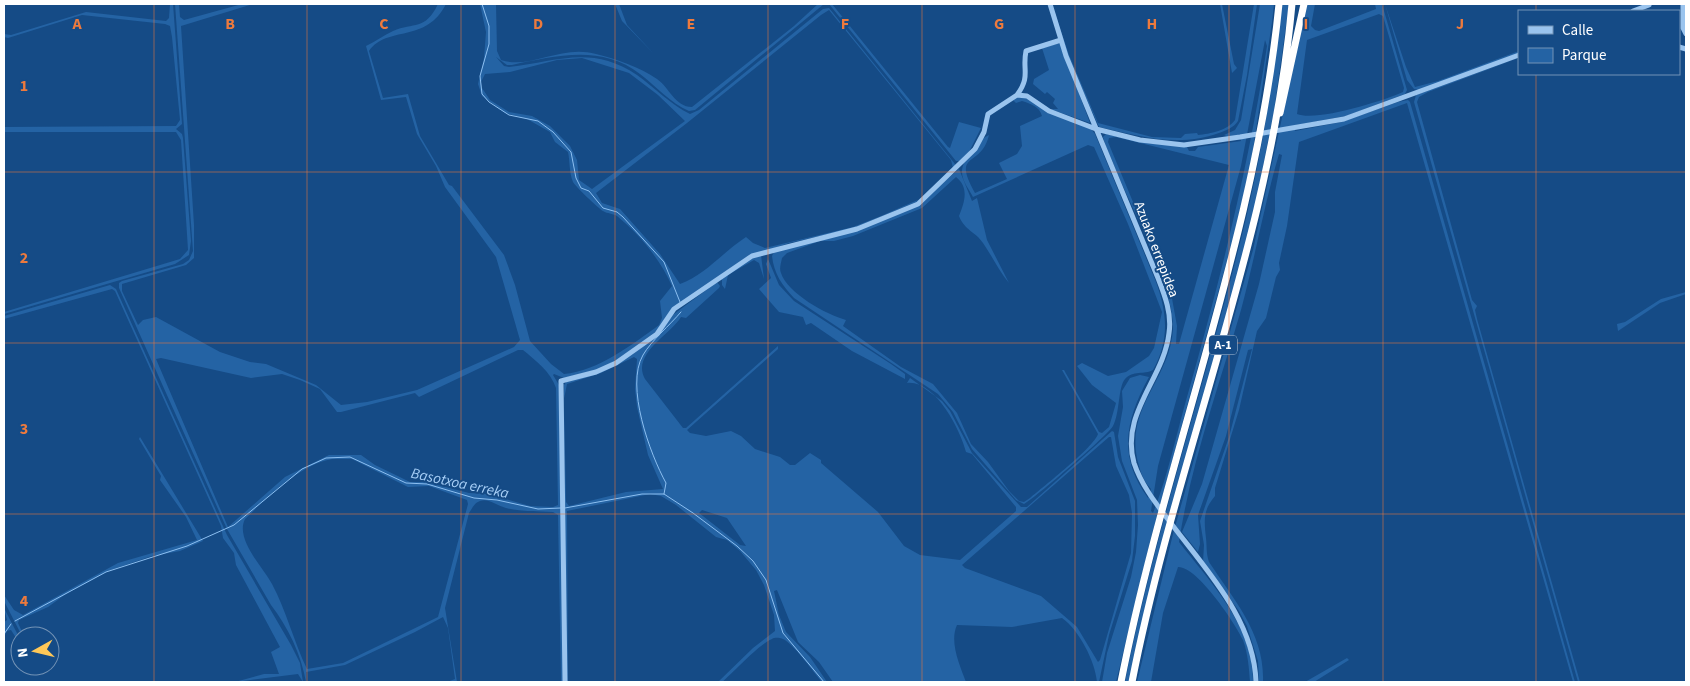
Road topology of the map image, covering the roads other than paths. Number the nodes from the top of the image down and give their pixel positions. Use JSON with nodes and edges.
{"nodes":[{"id":1,"x":1050,"y":4,"type":"edge"},
{"id":2,"x":1279,"y":4,"type":"edge"},
{"id":3,"x":1292,"y":4,"type":"edge"},
{"id":4,"x":1304,"y":4,"type":"edge"},
{"id":5,"x":1683,"y":4,"type":"edge"},
{"id":6,"x":1686,"y":34,"type":"edge"},
{"id":7,"x":1060,"y":40,"type":"junction"},
{"id":8,"x":1518,"y":54,"type":"edge"},
{"id":9,"x":1017,"y":95,"type":"junction"},
{"id":10,"x":1276,"y":121,"type":"junction"},
{"id":11,"x":1096,"y":129,"type":"junction"},
{"id":12,"x":565,"y":682,"type":"edge"},
{"id":13,"x":1122,"y":682,"type":"edge"},
{"id":14,"x":1132,"y":682,"type":"edge"},
{"id":15,"x":1256,"y":682,"type":"edge"}],
"edges":[{"from":1,"to":7,"type":"street","name":"Azuako errepidea"},
{"from":2,"to":13,"type":"highway","number":"A-1"},
{"from":3,"to":10,"type":"highway","number":"A-1"},
{"from":4,"to":10,"type":"highway"},
{"from":5,"to":6,"type":"street"},
{"from":7,"to":9,"type":"street"},
{"from":7,"to":11,"type":"street","name":"Azuako errepidea"},
{"from":8,"to":11,"type":"street"},
{"from":9,"to":11,"type":"street"},
{"from":9,"to":12,"type":"street"},
{"from":10,"to":14,"type":"highway","number":"A-1"},
{"from":11,"to":15,"type":"street","name":"Azuako errepidea"}]}
